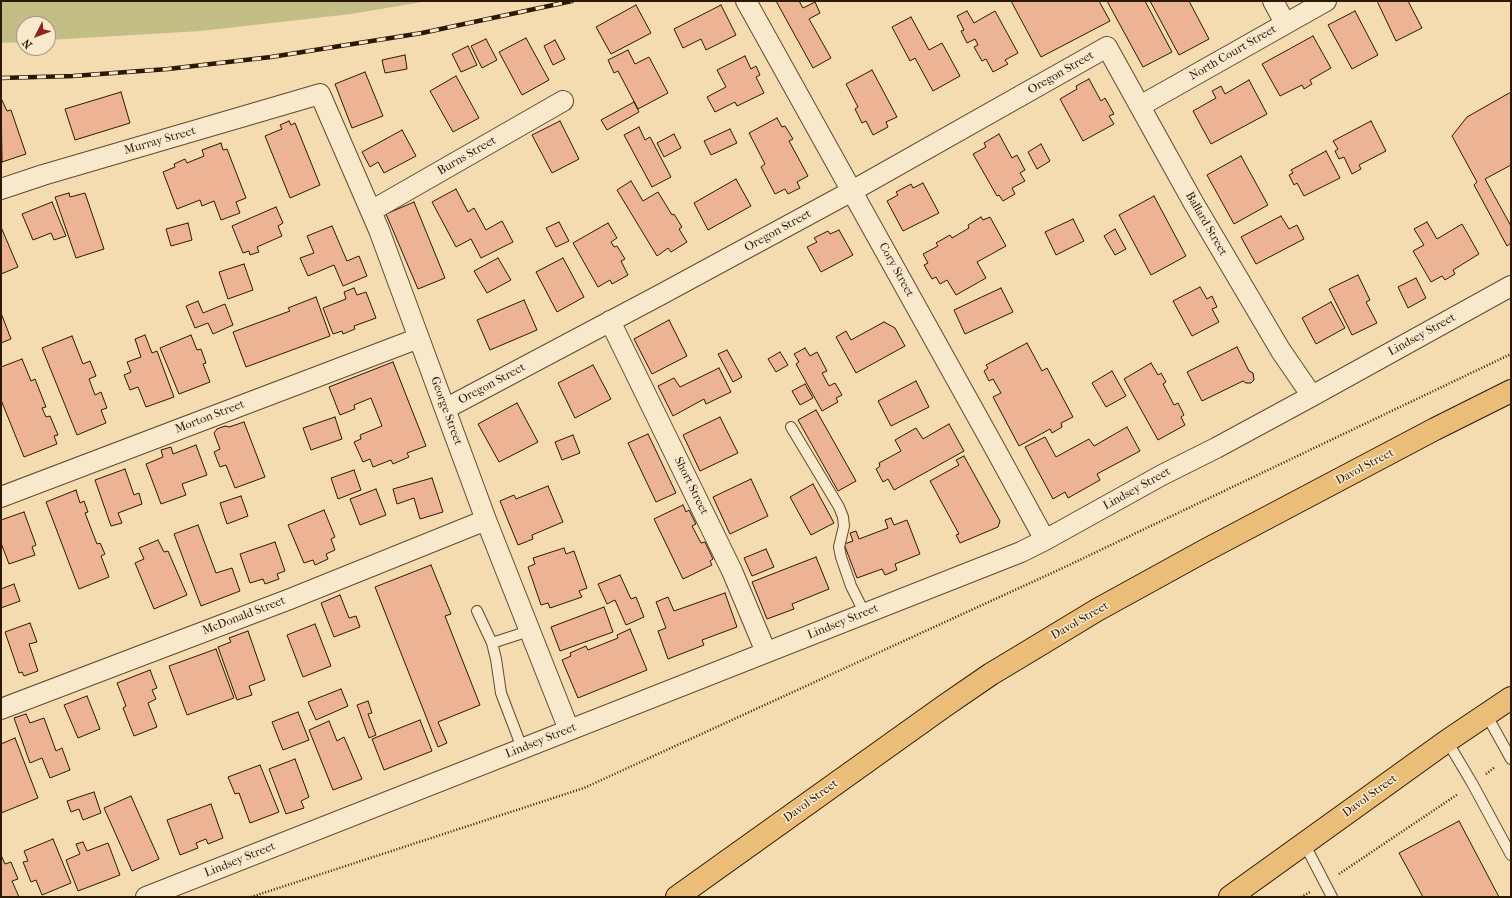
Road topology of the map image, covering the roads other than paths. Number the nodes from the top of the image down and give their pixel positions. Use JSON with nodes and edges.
{"nodes":[{"id":1,"x":746,"y":1,"type":"edge"},
{"id":2,"x":1273,"y":1,"type":"edge"},
{"id":3,"x":1326,"y":1,"type":"edge"},
{"id":4,"x":1285,"y":23,"type":"junction"},
{"id":5,"x":1107,"y":46,"type":"joint"},
{"id":6,"x":320,"y":94,"type":"joint"},
{"id":7,"x":563,"y":101,"type":"dead end"},
{"id":8,"x":1140,"y":106,"type":"junction"},
{"id":9,"x":1,"y":189,"type":"edge"},
{"id":10,"x":852,"y":191,"type":"junction"},
{"id":11,"x":371,"y":211,"type":"junction"},
{"id":12,"x":1511,"y":286,"type":"edge"},
{"id":13,"x":610,"y":322,"type":"junction"},
{"id":14,"x":419,"y":338,"type":"junction"},
{"id":15,"x":1511,"y":391,"type":"edge"},
{"id":16,"x":1312,"y":396,"type":"junction"},
{"id":17,"x":445,"y":409,"type":"junction"},
{"id":18,"x":791,"y":427,"type":"dead end"},
{"id":19,"x":1,"y":496,"type":"edge"},
{"id":20,"x":486,"y":520,"type":"junction"},
{"id":21,"x":1044,"y":540,"type":"junction"},
{"id":22,"x":477,"y":611,"type":"dead end"},
{"id":23,"x":865,"y":614,"type":"junction"},
{"id":24,"x":530,"y":631,"type":"junction"},
{"id":25,"x":492,"y":643,"type":"junction"},
{"id":26,"x":766,"y":652,"type":"junction"},
{"id":27,"x":1511,"y":698,"type":"edge"},
{"id":28,"x":1,"y":709,"type":"edge"},
{"id":29,"x":1486,"y":714,"type":"junction"},
{"id":30,"x":569,"y":730,"type":"junction"},
{"id":31,"x":1446,"y":741,"type":"junction"},
{"id":32,"x":522,"y":748,"type":"junction"},
{"id":33,"x":1510,"y":758,"type":"edge"},
{"id":34,"x":1304,"y":843,"type":"junction"},
{"id":35,"x":1511,"y":855,"type":"edge"},
{"id":36,"x":1239,"y":894,"type":"edge"},
{"id":37,"x":146,"y":897,"type":"edge"},
{"id":38,"x":677,"y":897,"type":"edge"},
{"id":39,"x":1332,"y":897,"type":"edge"}],
"edges":[{"from":1,"to":10,"type":"street","name":"Cory Street"},
{"from":2,"to":4,"type":"street"},
{"from":3,"to":4,"type":"street","name":"North Court Street"},
{"from":4,"to":8,"type":"street","name":"North Court Street"},
{"from":5,"to":8,"type":"street","name":"Ballard Street"},
{"from":5,"to":10,"type":"street","name":"Oregon Street"},
{"from":6,"to":9,"type":"street","name":"Murray Street"},
{"from":6,"to":11,"type":"street","name":"George Street"},
{"from":7,"to":11,"type":"street","name":"Burns Street"},
{"from":8,"to":16,"type":"street","name":"Ballard Street"},
{"from":10,"to":13,"type":"street","name":"Oregon Street"},
{"from":10,"to":21,"type":"street","name":"Cory Street"},
{"from":11,"to":14,"type":"street","name":"George Street"},
{"from":12,"to":16,"type":"street","name":"Lindsey Street"},
{"from":13,"to":17,"type":"street","name":"Oregon Street"},
{"from":13,"to":26,"type":"street","name":"Short Street"},
{"from":14,"to":17,"type":"street","name":"George Street"},
{"from":14,"to":19,"type":"street","name":"Morton Street"},
{"from":15,"to":38,"type":"highway","name":"Davol Street"},
{"from":16,"to":21,"type":"street","name":"Lindsey Street"},
{"from":17,"to":20,"type":"street","name":"George Street"},
{"from":18,"to":23,"type":"lane"},
{"from":20,"to":24,"type":"street","name":"George Street"},
{"from":20,"to":28,"type":"street","name":"McDonald Street"},
{"from":21,"to":23,"type":"street","name":"Lindsey Street"},
{"from":22,"to":25,"type":"lane"},
{"from":23,"to":26,"type":"street","name":"Lindsey Street"},
{"from":24,"to":25,"type":"lane"},
{"from":24,"to":30,"type":"street","name":"George Street"},
{"from":25,"to":32,"type":"lane"},
{"from":26,"to":30,"type":"street","name":"Lindsey Street"},
{"from":27,"to":29,"type":"highway","name":"Davol Street"},
{"from":29,"to":31,"type":"highway","name":"Davol Street"},
{"from":29,"to":33,"type":"lane"},
{"from":30,"to":32,"type":"street","name":"Lindsey Street"},
{"from":31,"to":34,"type":"highway","name":"Davol Street"},
{"from":31,"to":35,"type":"lane"},
{"from":32,"to":37,"type":"street","name":"Lindsey Street"},
{"from":34,"to":36,"type":"highway","name":"Davol Street"},
{"from":34,"to":39,"type":"lane"}]}
